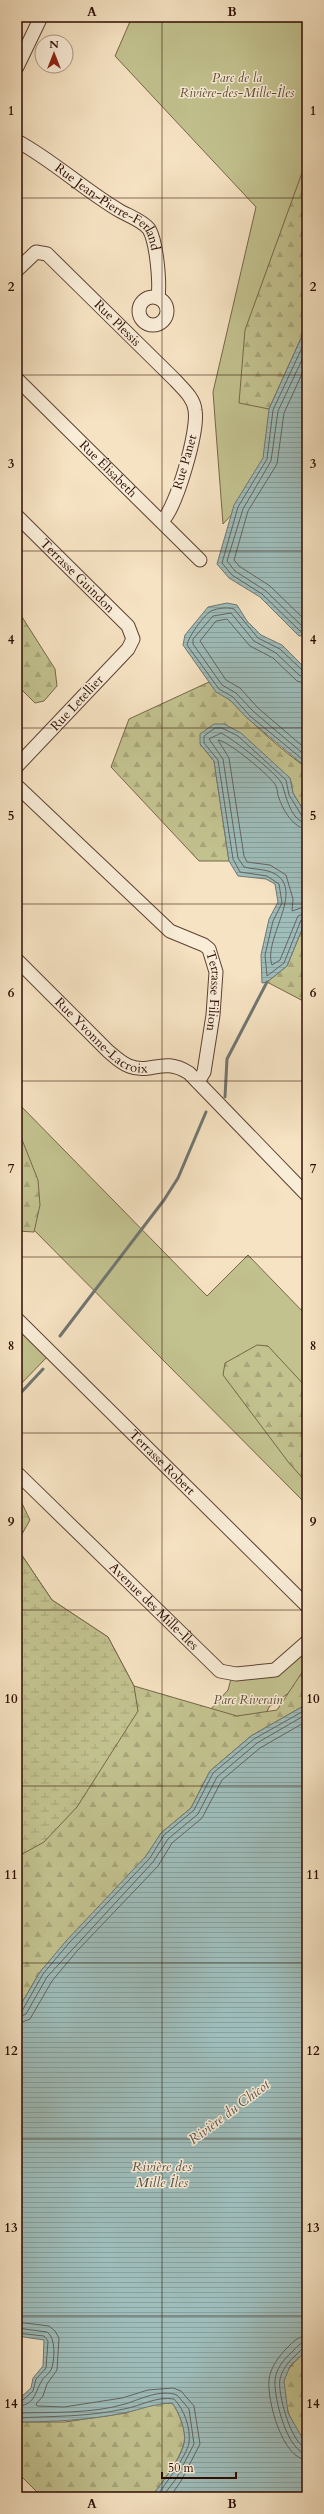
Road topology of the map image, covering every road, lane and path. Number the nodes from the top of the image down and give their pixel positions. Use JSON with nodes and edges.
{"nodes":[{"id":1,"x":41,"y":17,"type":"edge"},
{"id":2,"x":17,"y":68,"type":"edge"},
{"id":3,"x":17,"y":141,"type":"edge"},
{"id":4,"x":17,"y":270,"type":"edge"},
{"id":5,"x":158,"y":298,"type":"dead end"},
{"id":6,"x":17,"y":379,"type":"edge"},
{"id":7,"x":191,"y":400,"type":"joint"},
{"id":8,"x":17,"y":516,"type":"edge"},
{"id":9,"x":162,"y":521,"type":"junction"},
{"id":10,"x":200,"y":560,"type":"dead end"},
{"id":11,"x":133,"y":639,"type":"joint"},
{"id":12,"x":17,"y":766,"type":"edge"},
{"id":13,"x":17,"y":786,"type":"edge"},
{"id":14,"x":17,"y":960,"type":"edge"},
{"id":15,"x":198,"y":1082,"type":"junction"},
{"id":16,"x":307,"y":1195,"type":"edge"},
{"id":17,"x":17,"y":1320,"type":"edge"},
{"id":18,"x":17,"y":1473,"type":"edge"},
{"id":19,"x":307,"y":1606,"type":"edge"},
{"id":20,"x":307,"y":1642,"type":"edge"}],
"edges":[{"from":1,"to":2,"type":"street"},
{"from":3,"to":5,"type":"street","name":"Rue Jean-Pierre-Ferland"},
{"from":4,"to":7,"type":"street","name":"Rue Plessis"},
{"from":6,"to":9,"type":"street","name":"Rue Élisabeth"},
{"from":7,"to":9,"type":"street","name":"Rue Panet"},
{"from":8,"to":11,"type":"street","name":"Terrasse Guindon"},
{"from":9,"to":10,"type":"street","name":"Rue Élisabeth"},
{"from":11,"to":12,"type":"street","name":"Rue Letellier"},
{"from":13,"to":15,"type":"street","name":"Terrasse Filion"},
{"from":14,"to":15,"type":"street","name":"Rue Yvonne-Lacroix"},
{"from":15,"to":16,"type":"street"},
{"from":17,"to":19,"type":"street","name":"Terrasse Robert"},
{"from":18,"to":20,"type":"street","name":"Avenue des Mille-Îles"}]}
